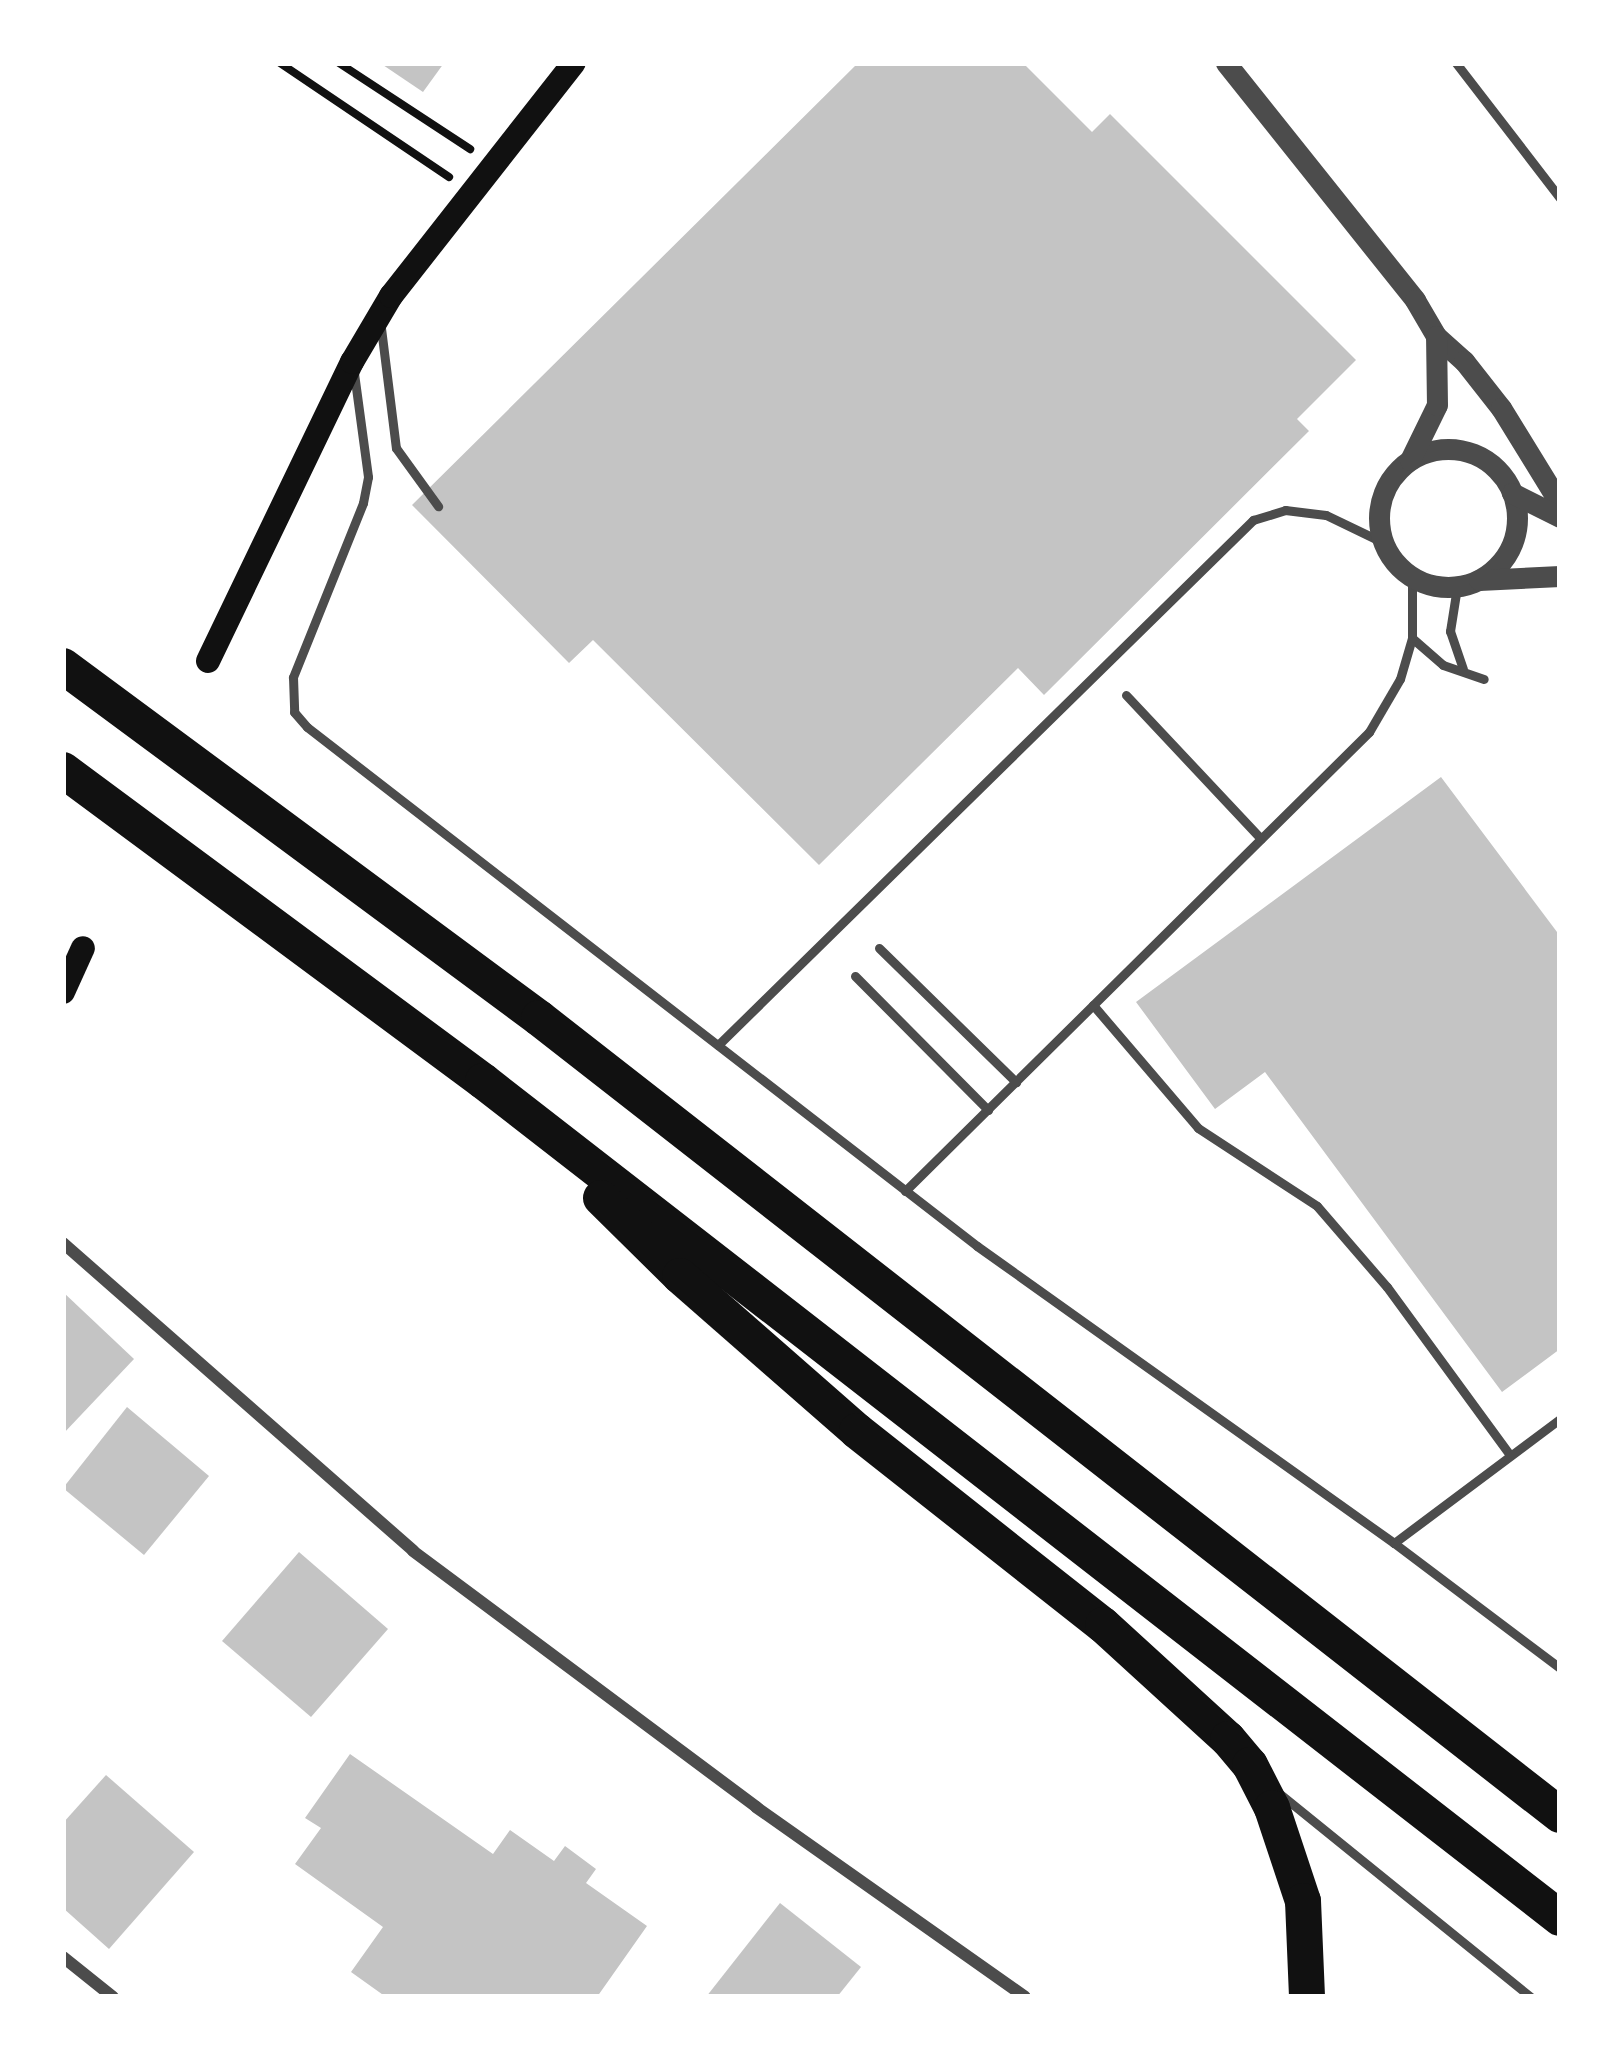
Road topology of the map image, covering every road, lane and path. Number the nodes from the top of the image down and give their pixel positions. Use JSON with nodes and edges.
{"nodes":[{"id":1,"x":280,"y":63,"type":"edge"},
{"id":2,"x":340,"y":63,"type":"edge"},
{"id":3,"x":574,"y":63,"type":"edge"},
{"id":4,"x":1226,"y":63,"type":"edge"},
{"id":5,"x":1456,"y":63,"type":"edge"},
{"id":6,"x":491,"y":163,"type":"junction"},
{"id":7,"x":470,"y":192,"type":"junction"},
{"id":8,"x":1560,"y":198,"type":"edge"},
{"id":9,"x":380,"y":316,"type":"junction"},
{"id":10,"x":1436,"y":336,"type":"junction"},
{"id":11,"x":352,"y":362,"type":"junction"},
{"id":12,"x":1501,"y":409,"type":"junction"},
{"id":13,"x":1410,"y":460,"type":"junction"},
{"id":14,"x":1509,"y":487,"type":"junction"},
{"id":15,"x":1560,"y":504,"type":"edge"},
{"id":16,"x":438,"y":506,"type":"dead end"},
{"id":17,"x":1560,"y":517,"type":"edge"},
{"id":18,"x":1382,"y":542,"type":"junction"},
{"id":19,"x":1560,"y":576,"type":"edge"},
{"id":20,"x":1412,"y":578,"type":"junction"},
{"id":21,"x":1468,"y":584,"type":"junction"},
{"id":22,"x":1412,"y":638,"type":"junction"},
{"id":23,"x":208,"y":662,"type":"dead end"},
{"id":24,"x":63,"y":666,"type":"edge"},
{"id":25,"x":1462,"y":670,"type":"junction"},
{"id":26,"x":1484,"y":679,"type":"dead end"},
{"id":27,"x":1126,"y":695,"type":"dead end"},
{"id":28,"x":66,"y":772,"type":"edge"},
{"id":29,"x":1261,"y":839,"type":"junction"},
{"id":30,"x":82,"y":948,"type":"dead end"},
{"id":31,"x":879,"y":948,"type":"dead end"},
{"id":32,"x":855,"y":976,"type":"dead end"},
{"id":33,"x":63,"y":992,"type":"edge"},
{"id":34,"x":1093,"y":1006,"type":"junction"},
{"id":35,"x":718,"y":1045,"type":"junction"},
{"id":36,"x":483,"y":1081,"type":"junction"},
{"id":37,"x":1016,"y":1082,"type":"junction"},
{"id":38,"x":988,"y":1110,"type":"junction"},
{"id":39,"x":904,"y":1191,"type":"junction"},
{"id":40,"x":63,"y":1243,"type":"edge"},
{"id":41,"x":1560,"y":1419,"type":"edge"},
{"id":42,"x":1510,"y":1455,"type":"junction"},
{"id":43,"x":1394,"y":1543,"type":"junction"},
{"id":44,"x":1560,"y":1668,"type":"edge"},
{"id":45,"x":1250,"y":1765,"type":"junction"},
{"id":46,"x":1560,"y":1815,"type":"edge"},
{"id":47,"x":1560,"y":1918,"type":"edge"},
{"id":48,"x":63,"y":1957,"type":"edge"},
{"id":49,"x":113,"y":1997,"type":"edge"},
{"id":50,"x":1025,"y":1997,"type":"edge"},
{"id":51,"x":1306,"y":1997,"type":"edge"},
{"id":52,"x":1531,"y":1997,"type":"edge"}],
"edges":[{"from":1,"to":7,"type":"path"},
{"from":2,"to":6,"type":"path"},
{"from":3,"to":6,"type":"main road"},
{"from":4,"to":10,"type":"street"},
{"from":5,"to":8,"type":"lane"},
{"from":6,"to":7,"type":"main road"},
{"from":7,"to":9,"type":"main road"},
{"from":9,"to":11,"type":"main road"},
{"from":9,"to":16,"type":"lane"},
{"from":10,"to":12,"type":"street"},
{"from":10,"to":13,"type":"street"},
{"from":11,"to":23,"type":"main road"},
{"from":11,"to":35,"type":"lane"},
{"from":12,"to":14,"type":"street"},
{"from":12,"to":15,"type":"street"},
{"from":13,"to":14,"type":"street"},
{"from":13,"to":18,"type":"street"},
{"from":14,"to":17,"type":"street"},
{"from":14,"to":21,"type":"street"},
{"from":18,"to":20,"type":"street"},
{"from":18,"to":35,"type":"lane"},
{"from":19,"to":21,"type":"street"},
{"from":20,"to":21,"type":"street"},
{"from":20,"to":22,"type":"lane"},
{"from":21,"to":25,"type":"lane"},
{"from":22,"to":25,"type":"lane"},
{"from":22,"to":29,"type":"lane"},
{"from":24,"to":46,"type":"highway"},
{"from":25,"to":26,"type":"lane"},
{"from":27,"to":29,"type":"lane"},
{"from":28,"to":36,"type":"highway"},
{"from":29,"to":34,"type":"lane"},
{"from":30,"to":33,"type":"main road"},
{"from":31,"to":37,"type":"lane"},
{"from":32,"to":38,"type":"lane"},
{"from":34,"to":37,"type":"lane"},
{"from":34,"to":42,"type":"lane"},
{"from":35,"to":39,"type":"lane"},
{"from":36,"to":45,"type":"highway"},
{"from":36,"to":47,"type":"highway"},
{"from":37,"to":38,"type":"lane"},
{"from":38,"to":39,"type":"lane"},
{"from":39,"to":43,"type":"lane"},
{"from":40,"to":50,"type":"street"},
{"from":41,"to":42,"type":"lane"},
{"from":42,"to":43,"type":"lane"},
{"from":43,"to":44,"type":"lane"},
{"from":45,"to":51,"type":"highway"},
{"from":45,"to":52,"type":"lane"},
{"from":48,"to":49,"type":"street"}]}
